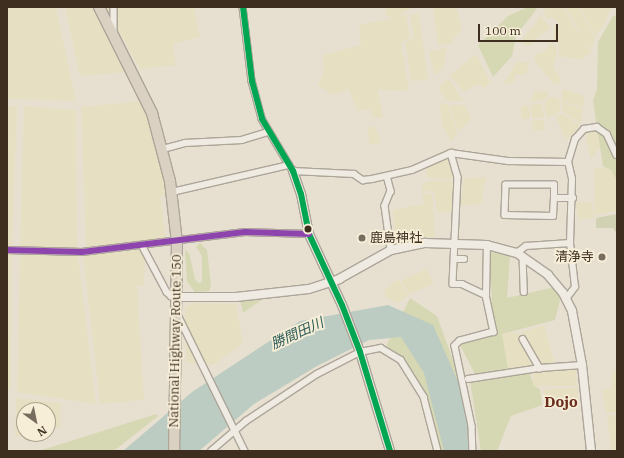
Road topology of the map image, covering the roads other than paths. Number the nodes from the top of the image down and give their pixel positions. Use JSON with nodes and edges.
{"nodes":[{"id":1,"x":100,"y":7,"type":"edge"},
{"id":2,"x":114,"y":7,"type":"edge"},
{"id":3,"x":243,"y":7,"type":"edge"},
{"id":4,"x":114,"y":36,"type":"junction"},
{"id":5,"x":269,"y":132,"type":"junction"},
{"id":6,"x":163,"y":149,"type":"junction"},
{"id":7,"x":451,"y":153,"type":"junction"},
{"id":8,"x":617,"y":155,"type":"edge"},
{"id":9,"x":568,"y":162,"type":"junction"},
{"id":10,"x":291,"y":168,"type":"junction"},
{"id":11,"x":387,"y":176,"type":"junction"},
{"id":12,"x":172,"y":192,"type":"junction"},
{"id":13,"x":554,"y":198,"type":"junction"},
{"id":14,"x":573,"y":198,"type":"junction"},
{"id":15,"x":309,"y":234,"type":"junction"},
{"id":16,"x":177,"y":242,"type":"junction"},
{"id":17,"x":456,"y":243,"type":"junction"},
{"id":18,"x":570,"y":243,"type":"junction"},
{"id":19,"x":487,"y":244,"type":"junction"},
{"id":20,"x":142,"y":245,"type":"junction"},
{"id":21,"x":7,"y":250,"type":"edge"},
{"id":22,"x":391,"y":250,"type":"junction"},
{"id":23,"x":520,"y":255,"type":"junction"},
{"id":24,"x":454,"y":259,"type":"junction"},
{"id":25,"x":464,"y":260,"type":"dead end"},
{"id":26,"x":331,"y":282,"type":"junction"},
{"id":27,"x":524,"y":292,"type":"dead end"},
{"id":28,"x":486,"y":295,"type":"junction"},
{"id":29,"x":178,"y":297,"type":"junction"},
{"id":30,"x":566,"y":299,"type":"junction"},
{"id":31,"x":178,"y":314,"type":"junction"},
{"id":32,"x":522,"y":339,"type":"dead end"},
{"id":33,"x":359,"y":351,"type":"junction"},
{"id":34,"x":582,"y":365,"type":"junction"},
{"id":35,"x":540,"y":368,"type":"junction"},
{"id":36,"x":468,"y":379,"type":"dead end"},
{"id":37,"x":233,"y":430,"type":"junction"},
{"id":38,"x":388,"y":450,"type":"edge"},
{"id":39,"x":174,"y":451,"type":"edge"},
{"id":40,"x":211,"y":451,"type":"edge"},
{"id":41,"x":245,"y":451,"type":"edge"},
{"id":42,"x":438,"y":451,"type":"edge"},
{"id":43,"x":473,"y":451,"type":"edge"},
{"id":44,"x":590,"y":451,"type":"edge"}],
"edges":[{"from":1,"to":4,"type":"highway","name":"National Highway Route 150"},
{"from":2,"to":4,"type":"street"},
{"from":3,"to":5,"type":"street"},
{"from":4,"to":6,"type":"highway","name":"National Highway Route 150"},
{"from":5,"to":6,"type":"street"},
{"from":5,"to":10,"type":"street"},
{"from":6,"to":12,"type":"highway","name":"National Highway Route 150"},
{"from":7,"to":9,"type":"street"},
{"from":7,"to":11,"type":"street"},
{"from":7,"to":17,"type":"street"},
{"from":8,"to":9,"type":"street"},
{"from":9,"to":14,"type":"street"},
{"from":10,"to":11,"type":"street"},
{"from":10,"to":12,"type":"street"},
{"from":10,"to":15,"type":"street"},
{"from":11,"to":22,"type":"street"},
{"from":12,"to":16,"type":"highway","name":"National Highway Route 150"},
{"from":13,"to":13,"type":"street"},
{"from":13,"to":14,"type":"street"},
{"from":14,"to":18,"type":"street"},
{"from":15,"to":16,"type":"street"},
{"from":15,"to":26,"type":"street"},
{"from":16,"to":20,"type":"street"},
{"from":16,"to":29,"type":"highway","name":"National Highway Route 150"},
{"from":17,"to":19,"type":"street"},
{"from":17,"to":22,"type":"street"},
{"from":17,"to":24,"type":"street"},
{"from":18,"to":23,"type":"street"},
{"from":18,"to":30,"type":"street"},
{"from":19,"to":23,"type":"street"},
{"from":19,"to":28,"type":"street"},
{"from":20,"to":21,"type":"street"},
{"from":20,"to":29,"type":"street"},
{"from":22,"to":26,"type":"street"},
{"from":23,"to":27,"type":"street"},
{"from":23,"to":30,"type":"street"},
{"from":24,"to":25,"type":"street"},
{"from":24,"to":28,"type":"street"},
{"from":26,"to":29,"type":"street"},
{"from":26,"to":33,"type":"street"},
{"from":28,"to":43,"type":"street"},
{"from":29,"to":31,"type":"highway","name":"National Highway Route 150"},
{"from":30,"to":34,"type":"street"},
{"from":31,"to":37,"type":"street"},
{"from":31,"to":39,"type":"highway","name":"National Highway Route 150"},
{"from":32,"to":35,"type":"street"},
{"from":33,"to":37,"type":"street"},
{"from":33,"to":38,"type":"street"},
{"from":33,"to":42,"type":"street"},
{"from":34,"to":35,"type":"street"},
{"from":34,"to":44,"type":"street"},
{"from":35,"to":36,"type":"street"},
{"from":37,"to":40,"type":"street"},
{"from":37,"to":41,"type":"street"}]}
